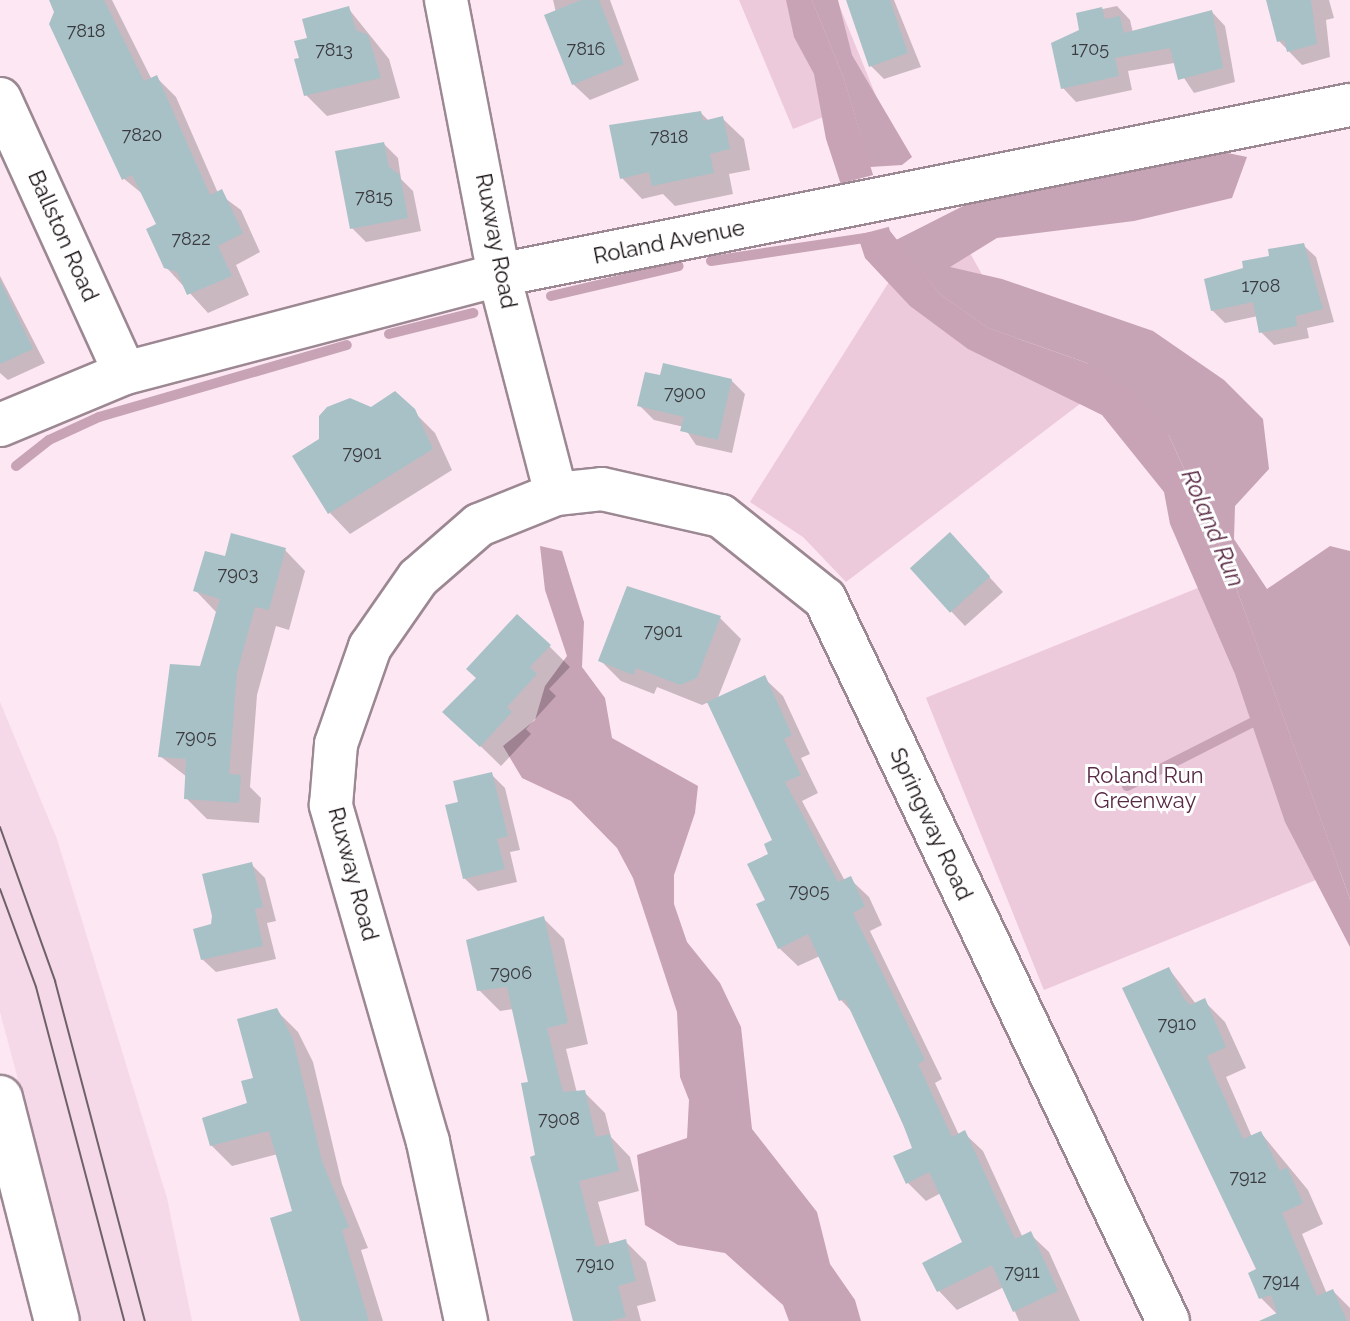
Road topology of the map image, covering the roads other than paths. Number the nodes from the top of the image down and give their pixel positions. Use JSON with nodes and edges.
{"nodes":[{"id":1,"x":446,"y":0,"type":"edge"},
{"id":2,"x":0,"y":99,"type":"edge"},
{"id":3,"x":1350,"y":105,"type":"edge"},
{"id":4,"x":499,"y":275,"type":"junction"},
{"id":5,"x":125,"y":373,"type":"junction"},
{"id":6,"x":0,"y":425,"type":"edge"},
{"id":7,"x":556,"y":494,"type":"junction"},
{"id":8,"x":0,"y":1098,"type":"edge"},
{"id":9,"x":57,"y":1321,"type":"edge"},
{"id":10,"x":466,"y":1321,"type":"edge"},
{"id":11,"x":1168,"y":1321,"type":"edge"}],
"edges":[{"from":1,"to":4,"type":"street","name":"Ruxway Road"},
{"from":2,"to":5,"type":"street","name":"Ballston Road"},
{"from":3,"to":4,"type":"street","name":"Roland Avenue"},
{"from":4,"to":5,"type":"street","name":"Roland Avenue"},
{"from":4,"to":7,"type":"street","name":"Ruxway Road"},
{"from":5,"to":6,"type":"street","name":"Roland Avenue"},
{"from":7,"to":10,"type":"street","name":"Ruxway Road"},
{"from":7,"to":11,"type":"street","name":"Springway Road"},
{"from":8,"to":9,"type":"street"}]}
